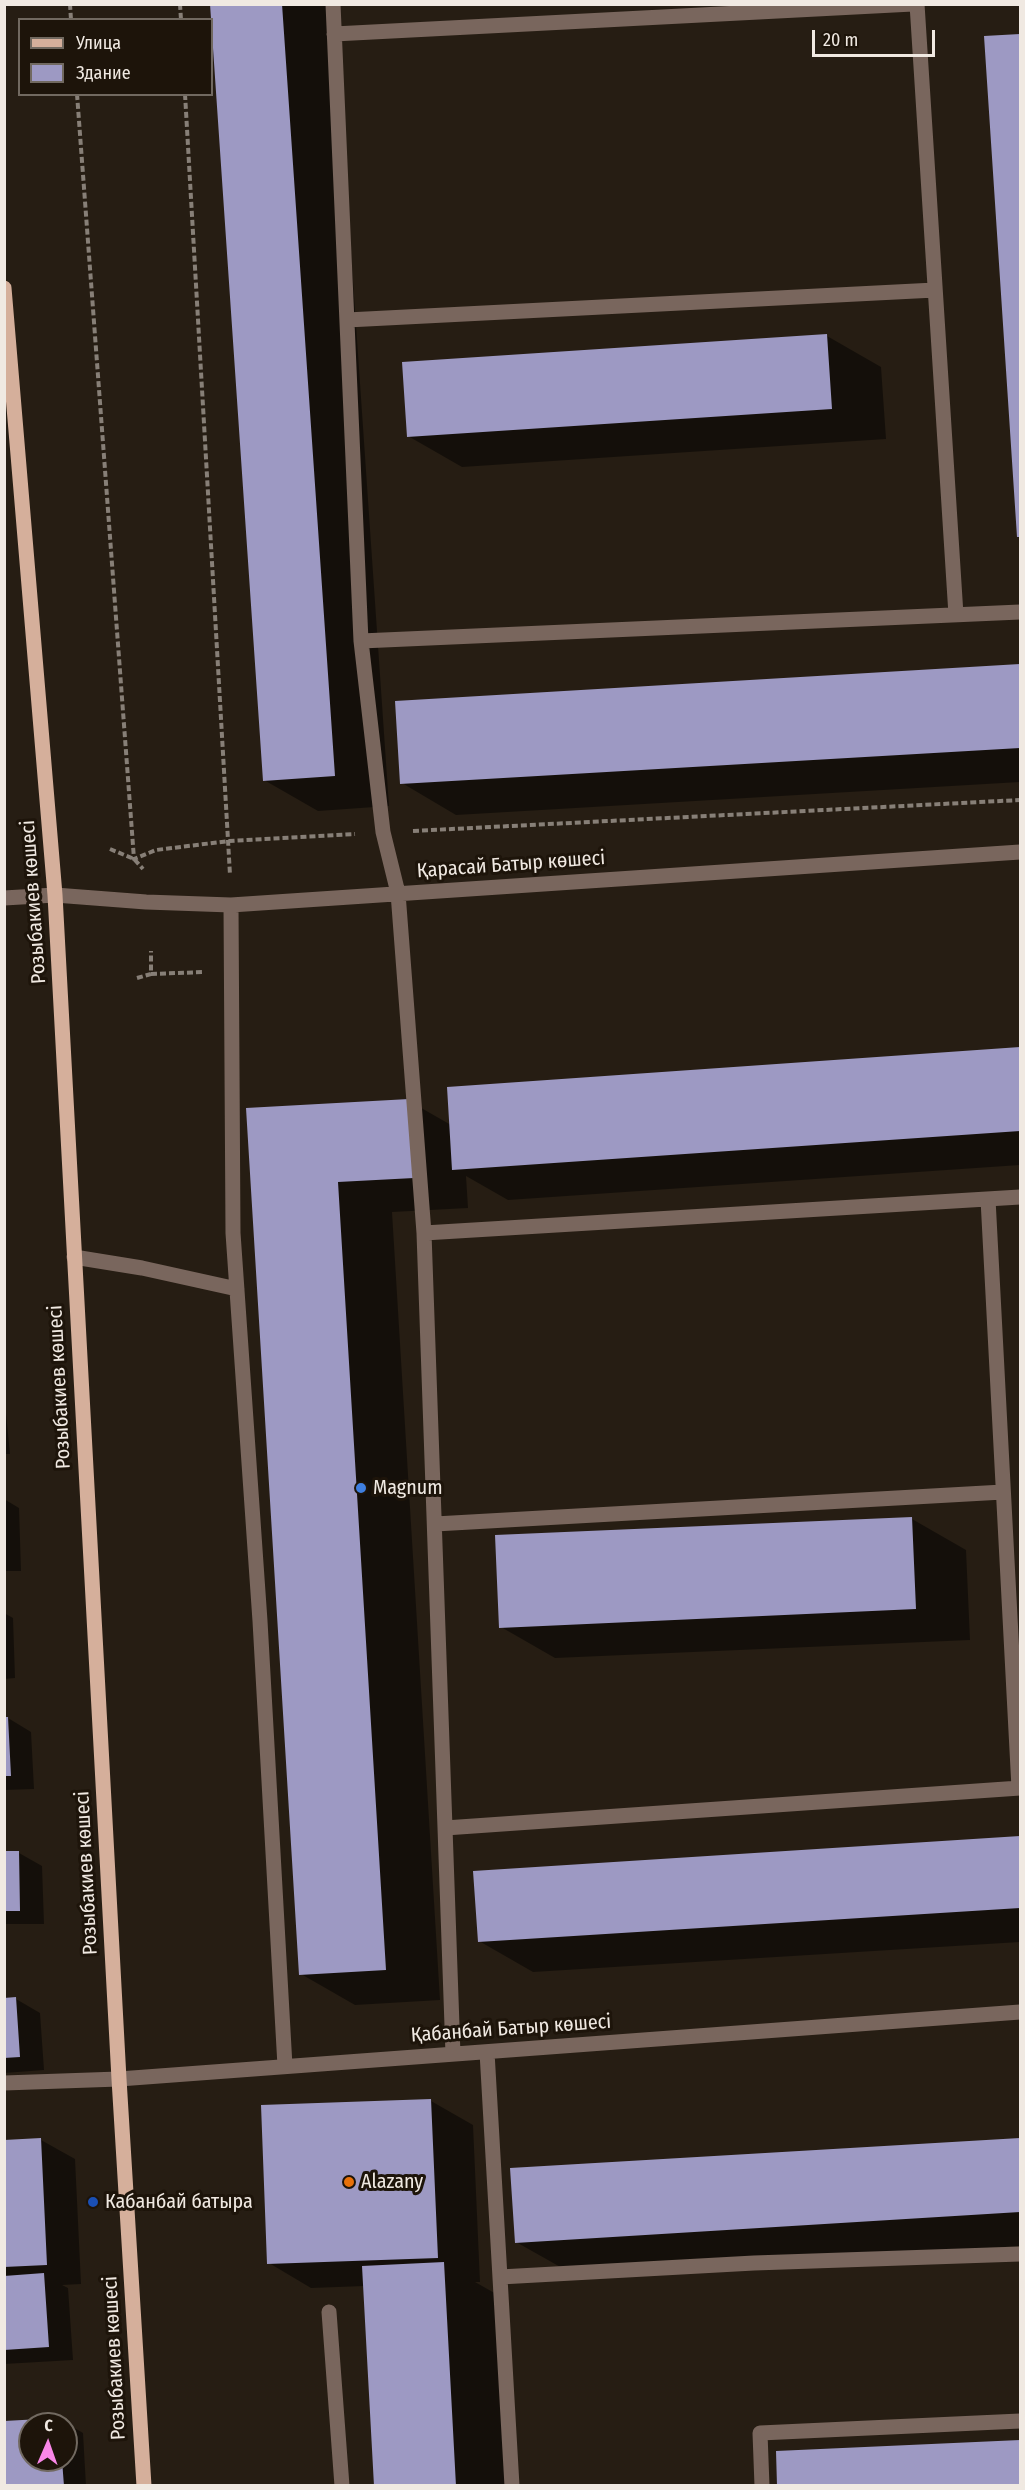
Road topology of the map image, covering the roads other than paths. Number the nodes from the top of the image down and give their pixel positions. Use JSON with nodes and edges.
{"nodes":[{"id":1,"x":333,"y":4,"type":"edge"},
{"id":2,"x":915,"y":4,"type":"edge"},
{"id":3,"x":334,"y":34,"type":"junction"},
{"id":4,"x":4,"y":288,"type":"edge"},
{"id":5,"x":935,"y":290,"type":"junction"},
{"id":6,"x":347,"y":320,"type":"junction"},
{"id":7,"x":1020,"y":612,"type":"edge"},
{"id":8,"x":956,"y":615,"type":"junction"},
{"id":9,"x":362,"y":641,"type":"junction"},
{"id":10,"x":1020,"y":852,"type":"edge"},
{"id":11,"x":398,"y":893,"type":"junction"},
{"id":12,"x":55,"y":895,"type":"junction"},
{"id":13,"x":4,"y":898,"type":"edge"},
{"id":14,"x":231,"y":905,"type":"junction"},
{"id":15,"x":1020,"y":1197,"type":"edge"},
{"id":16,"x":988,"y":1199,"type":"junction"},
{"id":17,"x":424,"y":1233,"type":"junction"},
{"id":18,"x":74,"y":1257,"type":"junction"},
{"id":19,"x":237,"y":1289,"type":"junction"},
{"id":20,"x":1003,"y":1492,"type":"junction"},
{"id":21,"x":435,"y":1524,"type":"junction"},
{"id":22,"x":1020,"y":1788,"type":"edge"},
{"id":23,"x":445,"y":1828,"type":"junction"},
{"id":24,"x":1020,"y":2012,"type":"edge"},
{"id":25,"x":487,"y":2052,"type":"junction"},
{"id":26,"x":453,"y":2054,"type":"junction"},
{"id":27,"x":285,"y":2066,"type":"junction"},
{"id":28,"x":119,"y":2079,"type":"junction"},
{"id":29,"x":4,"y":2083,"type":"edge"},
{"id":30,"x":1020,"y":2254,"type":"edge"},
{"id":31,"x":500,"y":2277,"type":"junction"},
{"id":32,"x":329,"y":2312,"type":"dead end"},
{"id":33,"x":1020,"y":2421,"type":"edge"},
{"id":34,"x":144,"y":2486,"type":"edge"},
{"id":35,"x":342,"y":2486,"type":"edge"},
{"id":36,"x":512,"y":2486,"type":"edge"},
{"id":37,"x":762,"y":2486,"type":"edge"}],
"edges":[{"from":1,"to":3,"type":"street"},
{"from":2,"to":3,"type":"street"},
{"from":2,"to":5,"type":"street"},
{"from":3,"to":6,"type":"street"},
{"from":4,"to":12,"type":"main road","name":"Розыбакиев көшесі"},
{"from":5,"to":6,"type":"street"},
{"from":5,"to":8,"type":"street"},
{"from":6,"to":9,"type":"street"},
{"from":7,"to":8,"type":"street"},
{"from":8,"to":9,"type":"street"},
{"from":9,"to":11,"type":"street"},
{"from":10,"to":11,"type":"street","name":"Қарасай Батыр көшесі"},
{"from":11,"to":14,"type":"street","name":"Қарасай Батыр көшесі"},
{"from":11,"to":17,"type":"street"},
{"from":12,"to":13,"type":"street","name":"Қарасай Батыр көшесі"},
{"from":12,"to":14,"type":"street","name":"Қарасай Батыр көшесі"},
{"from":12,"to":18,"type":"main road","name":"Розыбакиев көшесі"},
{"from":14,"to":19,"type":"street"},
{"from":15,"to":16,"type":"street"},
{"from":16,"to":17,"type":"street"},
{"from":16,"to":20,"type":"street"},
{"from":17,"to":21,"type":"street"},
{"from":18,"to":19,"type":"street"},
{"from":18,"to":28,"type":"main road","name":"Розыбакиев көшесі"},
{"from":19,"to":27,"type":"street"},
{"from":20,"to":21,"type":"street"},
{"from":20,"to":22,"type":"street"},
{"from":21,"to":23,"type":"street"},
{"from":22,"to":23,"type":"street"},
{"from":23,"to":26,"type":"street"},
{"from":24,"to":25,"type":"street","name":"Қабанбай Батыр көшесі"},
{"from":25,"to":26,"type":"street","name":"Қабанбай Батыр көшесі"},
{"from":25,"to":31,"type":"street"},
{"from":26,"to":27,"type":"street","name":"Қабанбай Батыр көшесі"},
{"from":27,"to":28,"type":"street","name":"Қабанбай Батыр көшесі"},
{"from":28,"to":29,"type":"street","name":"Қабанбай Батыр көшесі"},
{"from":28,"to":34,"type":"main road","name":"Розыбакиев көшесі"},
{"from":30,"to":31,"type":"street"},
{"from":31,"to":36,"type":"street"},
{"from":32,"to":35,"type":"street"},
{"from":33,"to":37,"type":"street"}]}
